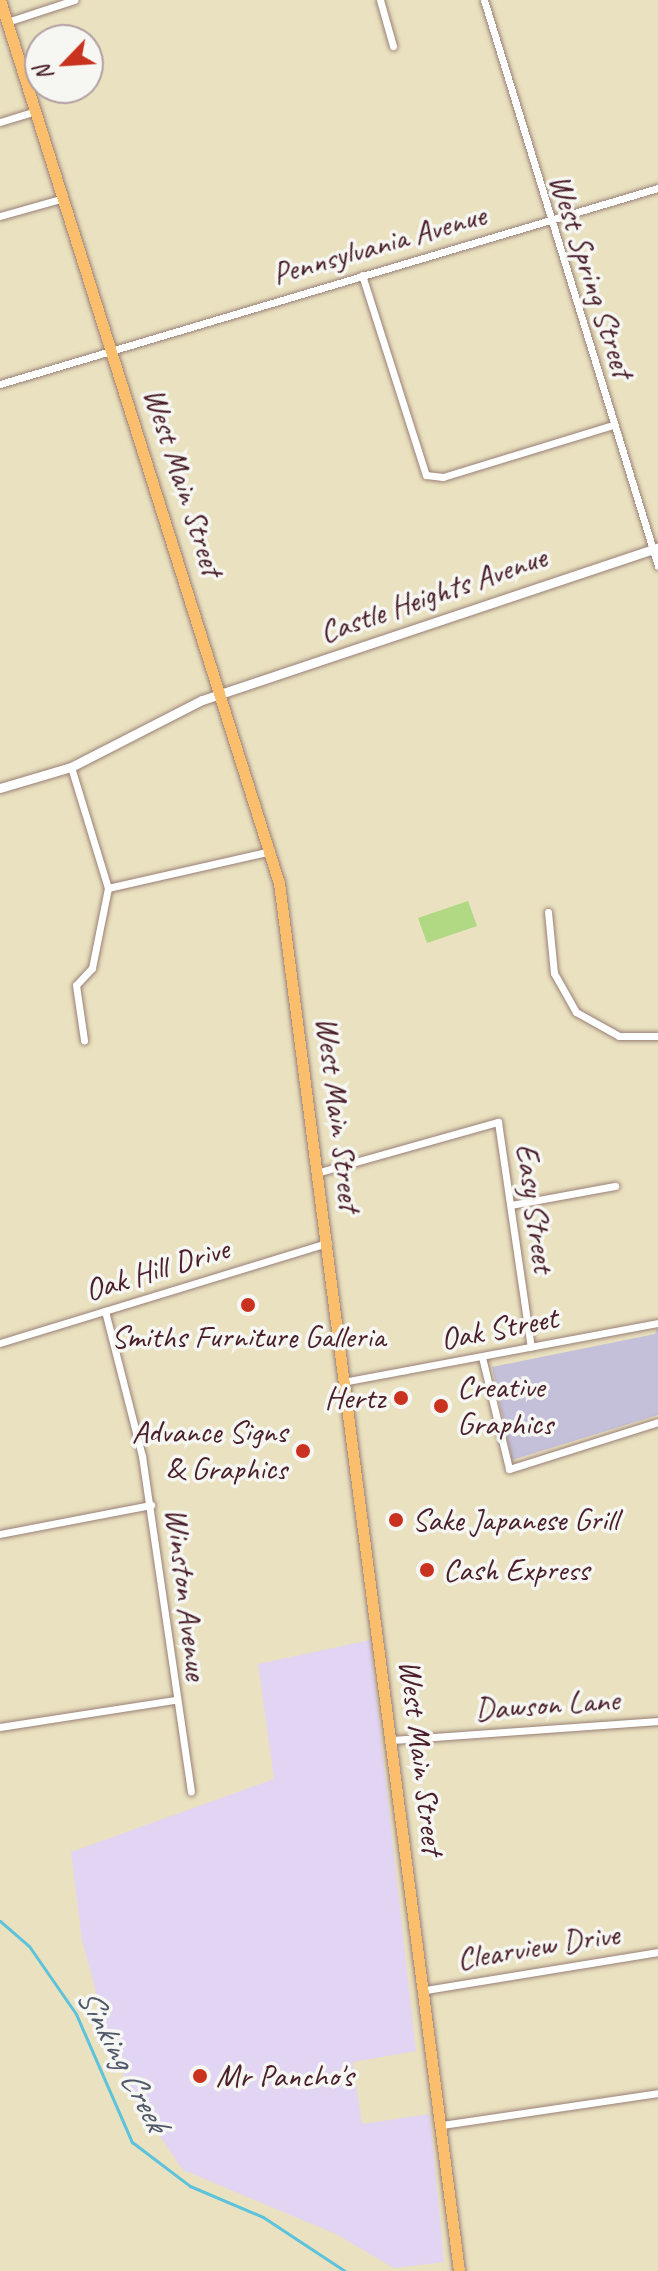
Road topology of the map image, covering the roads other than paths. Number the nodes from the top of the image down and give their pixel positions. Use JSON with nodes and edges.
{"nodes":[{"id":1,"x":0,"y":0,"type":"edge"},
{"id":2,"x":74,"y":0,"type":"edge"},
{"id":3,"x":380,"y":0,"type":"edge"},
{"id":4,"x":484,"y":0,"type":"edge"},
{"id":5,"x":7,"y":22,"type":"junction"},
{"id":6,"x":393,"y":46,"type":"dead end"},
{"id":7,"x":36,"y":111,"type":"junction"},
{"id":8,"x":0,"y":122,"type":"edge"},
{"id":9,"x":658,"y":188,"type":"edge"},
{"id":10,"x":64,"y":198,"type":"junction"},
{"id":11,"x":0,"y":216,"type":"edge"},
{"id":12,"x":547,"y":220,"type":"junction"},
{"id":13,"x":362,"y":275,"type":"junction"},
{"id":14,"x":112,"y":347,"type":"junction"},
{"id":15,"x":0,"y":384,"type":"edge"},
{"id":16,"x":613,"y":425,"type":"junction"},
{"id":17,"x":655,"y":548,"type":"edge"},
{"id":18,"x":658,"y":566,"type":"edge"},
{"id":19,"x":224,"y":693,"type":"junction"},
{"id":20,"x":71,"y":767,"type":"junction"},
{"id":21,"x":0,"y":788,"type":"edge"},
{"id":22,"x":271,"y":851,"type":"junction"},
{"id":23,"x":108,"y":888,"type":"junction"},
{"id":24,"x":548,"y":912,"type":"dead end"},
{"id":25,"x":658,"y":1036,"type":"edge"},
{"id":26,"x":84,"y":1040,"type":"dead end"},
{"id":27,"x":320,"y":1172,"type":"junction"},
{"id":28,"x":615,"y":1186,"type":"dead end"},
{"id":29,"x":511,"y":1205,"type":"junction"},
{"id":30,"x":328,"y":1243,"type":"junction"},
{"id":31,"x":105,"y":1311,"type":"junction"},
{"id":32,"x":658,"y":1323,"type":"edge"},
{"id":33,"x":0,"y":1343,"type":"edge"},
{"id":34,"x":531,"y":1347,"type":"junction"},
{"id":35,"x":482,"y":1357,"type":"junction"},
{"id":36,"x":348,"y":1381,"type":"junction"},
{"id":37,"x":658,"y":1422,"type":"edge"},
{"id":38,"x":151,"y":1505,"type":"junction"},
{"id":39,"x":0,"y":1534,"type":"edge"},
{"id":40,"x":175,"y":1700,"type":"junction"},
{"id":41,"x":658,"y":1721,"type":"edge"},
{"id":42,"x":0,"y":1727,"type":"edge"},
{"id":43,"x":392,"y":1740,"type":"junction"},
{"id":44,"x":191,"y":1791,"type":"dead end"},
{"id":45,"x":658,"y":1952,"type":"edge"},
{"id":46,"x":426,"y":1990,"type":"junction"},
{"id":47,"x":658,"y":2093,"type":"edge"},
{"id":48,"x":442,"y":2125,"type":"junction"},
{"id":49,"x":459,"y":2271,"type":"edge"}],
"edges":[{"from":1,"to":5,"type":"main road","name":"West Main Street"},
{"from":2,"to":5,"type":"street"},
{"from":3,"to":6,"type":"street"},
{"from":4,"to":12,"type":"street","name":"West Spring Street"},
{"from":5,"to":7,"type":"main road","name":"West Main Street"},
{"from":7,"to":8,"type":"street"},
{"from":7,"to":10,"type":"main road","name":"West Main Street"},
{"from":9,"to":12,"type":"street","name":"Pennsylvania Avenue"},
{"from":10,"to":11,"type":"street"},
{"from":10,"to":14,"type":"main road","name":"West Main Street"},
{"from":12,"to":13,"type":"street","name":"Pennsylvania Avenue"},
{"from":12,"to":16,"type":"street","name":"West Spring Street"},
{"from":13,"to":14,"type":"street","name":"Pennsylvania Avenue"},
{"from":13,"to":16,"type":"street"},
{"from":14,"to":15,"type":"street","name":"Pennsylvania Avenue"},
{"from":14,"to":19,"type":"main road","name":"West Main Street"},
{"from":16,"to":17,"type":"street","name":"West Spring Street"},
{"from":17,"to":18,"type":"street","name":"West Spring Street"},
{"from":17,"to":19,"type":"street","name":"Castle Heights Avenue"},
{"from":19,"to":20,"type":"street","name":"Castle Heights Avenue"},
{"from":19,"to":22,"type":"main road","name":"West Main Street"},
{"from":20,"to":21,"type":"street","name":"Castle Heights Avenue"},
{"from":20,"to":23,"type":"street"},
{"from":22,"to":23,"type":"street"},
{"from":22,"to":27,"type":"main road","name":"West Main Street"},
{"from":23,"to":26,"type":"street"},
{"from":24,"to":25,"type":"street"},
{"from":27,"to":29,"type":"street","name":"Easy Street"},
{"from":27,"to":30,"type":"main road","name":"West Main Street"},
{"from":28,"to":29,"type":"street"},
{"from":29,"to":34,"type":"street","name":"Easy Street"},
{"from":30,"to":31,"type":"street","name":"Oak Hill Drive"},
{"from":30,"to":36,"type":"main road","name":"West Main Street"},
{"from":31,"to":33,"type":"street","name":"Oak Hill Drive"},
{"from":31,"to":38,"type":"street","name":"Winston Avenue"},
{"from":32,"to":34,"type":"street","name":"Oak Street"},
{"from":34,"to":35,"type":"street","name":"Oak Street"},
{"from":35,"to":36,"type":"street","name":"Oak Street"},
{"from":35,"to":37,"type":"street"},
{"from":36,"to":43,"type":"main road","name":"West Main Street"},
{"from":38,"to":39,"type":"street"},
{"from":38,"to":40,"type":"street","name":"Winston Avenue"},
{"from":40,"to":42,"type":"street"},
{"from":40,"to":44,"type":"street","name":"Winston Avenue"},
{"from":41,"to":43,"type":"street","name":"Dawson Lane"},
{"from":43,"to":46,"type":"main road","name":"West Main Street"},
{"from":45,"to":46,"type":"street","name":"Clearview Drive"},
{"from":46,"to":48,"type":"main road","name":"West Main Street"},
{"from":47,"to":48,"type":"street"},
{"from":48,"to":49,"type":"main road","name":"West Main Street"}]}
